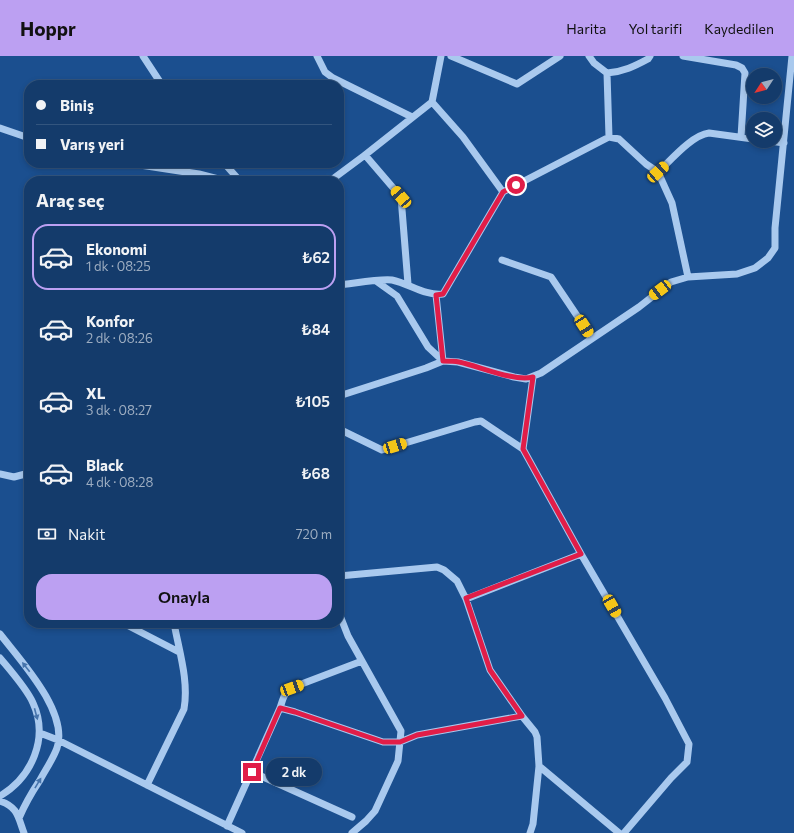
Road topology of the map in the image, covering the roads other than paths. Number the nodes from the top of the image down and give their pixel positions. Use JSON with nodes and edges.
{"nodes":[{"id":1,"x":143,"y":56,"type":"edge"},
{"id":2,"x":317,"y":56,"type":"edge"},
{"id":3,"x":441,"y":56,"type":"edge"},
{"id":4,"x":451,"y":56,"type":"edge"},
{"id":5,"x":560,"y":56,"type":"edge"},
{"id":6,"x":589,"y":56,"type":"edge"},
{"id":7,"x":650,"y":56,"type":"edge"},
{"id":8,"x":683,"y":56,"type":"edge"},
{"id":9,"x":792,"y":56,"type":"edge"},
{"id":10,"x":607,"y":73,"type":"junction"},
{"id":11,"x":159,"y":80,"type":"edge"},
{"id":12,"x":337,"y":80,"type":"edge"},
{"id":13,"x":344,"y":83,"type":"edge"},
{"id":14,"x":432,"y":102,"type":"junction"},
{"id":15,"x":412,"y":117,"type":"junction"},
{"id":16,"x":0,"y":128,"type":"edge"},
{"id":17,"x":24,"y":136,"type":"edge"},
{"id":18,"x":609,"y":137,"type":"junction"},
{"id":19,"x":740,"y":137,"type":"junction"},
{"id":20,"x":746,"y":138,"type":"edge"},
{"id":21,"x":784,"y":143,"type":"joint"},
{"id":22,"x":365,"y":155,"type":"junction"},
{"id":23,"x":160,"y":168,"type":"edge"},
{"id":24,"x":228,"y":168,"type":"edge"},
{"id":25,"x":658,"y":172,"type":"junction"},
{"id":26,"x":207,"y":176,"type":"edge"},
{"id":27,"x":236,"y":176,"type":"edge"},
{"id":28,"x":337,"y":176,"type":"edge"},
{"id":29,"x":503,"y":192,"type":"junction"},
{"id":30,"x":502,"y":260,"type":"dead end"},
{"id":31,"x":688,"y":277,"type":"junction"},
{"id":32,"x":376,"y":281,"type":"junction"},
{"id":33,"x":344,"y":284,"type":"edge"},
{"id":34,"x":408,"y":284,"type":"junction"},
{"id":35,"x":436,"y":295,"type":"junction"},
{"id":36,"x":592,"y":338,"type":"junction"},
{"id":37,"x":443,"y":361,"type":"junction"},
{"id":38,"x":533,"y":377,"type":"junction"},
{"id":39,"x":344,"y":394,"type":"edge"},
{"id":40,"x":344,"y":431,"type":"edge"},
{"id":41,"x":523,"y":449,"type":"junction"},
{"id":42,"x":0,"y":474,"type":"edge"},
{"id":43,"x":24,"y":474,"type":"edge"},
{"id":44,"x":581,"y":554,"type":"junction"},
{"id":45,"x":344,"y":575,"type":"edge"},
{"id":46,"x":466,"y":598,"type":"junction"},
{"id":47,"x":133,"y":628,"type":"edge"},
{"id":48,"x":175,"y":628,"type":"edge"},
{"id":49,"x":344,"y":628,"type":"edge"},
{"id":50,"x":0,"y":634,"type":"edge"},
{"id":51,"x":179,"y":652,"type":"junction"},
{"id":52,"x":0,"y":658,"type":"edge"},
{"id":53,"x":362,"y":661,"type":"junction"},
{"id":54,"x":280,"y":708,"type":"junction"},
{"id":55,"x":522,"y":716,"type":"junction"},
{"id":56,"x":40,"y":733,"type":"junction"},
{"id":57,"x":58,"y":740,"type":"junction"},
{"id":58,"x":400,"y":742,"type":"junction"},
{"id":59,"x":539,"y":766,"type":"junction"},
{"id":60,"x":252,"y":772,"type":"junction"},
{"id":61,"x":147,"y":785,"type":"junction"},
{"id":62,"x":0,"y":796,"type":"edge"},
{"id":63,"x":0,"y":801,"type":"edge"},
{"id":64,"x":352,"y":817,"type":"dead end"},
{"id":65,"x":19,"y":818,"type":"junction"},
{"id":66,"x":227,"y":826,"type":"junction"},
{"id":67,"x":22,"y":831,"type":"edge"},
{"id":68,"x":242,"y":833,"type":"edge"},
{"id":69,"x":352,"y":833,"type":"edge"},
{"id":70,"x":530,"y":833,"type":"edge"},
{"id":71,"x":619,"y":833,"type":"edge"},
{"id":72,"x":624,"y":833,"type":"edge"}],
"edges":[{"from":1,"to":11,"type":"street"},
{"from":2,"to":12,"type":"street"},
{"from":3,"to":14,"type":"street"},
{"from":4,"to":5,"type":"street"},
{"from":6,"to":10,"type":"street"},
{"from":7,"to":10,"type":"street"},
{"from":8,"to":19,"type":"street"},
{"from":9,"to":21,"type":"street"},
{"from":10,"to":18,"type":"street"},
{"from":13,"to":15,"type":"street"},
{"from":14,"to":15,"type":"street"},
{"from":14,"to":29,"type":"street"},
{"from":15,"to":22,"type":"street"},
{"from":16,"to":17,"type":"street"},
{"from":18,"to":25,"type":"street"},
{"from":18,"to":29,"type":"street"},
{"from":19,"to":20,"type":"street"},
{"from":19,"to":25,"type":"street"},
{"from":21,"to":31,"type":"street"},
{"from":22,"to":28,"type":"street"},
{"from":22,"to":34,"type":"street"},
{"from":23,"to":26,"type":"street"},
{"from":24,"to":27,"type":"street"},
{"from":25,"to":31,"type":"street"},
{"from":29,"to":35,"type":"street"},
{"from":30,"to":36,"type":"street"},
{"from":31,"to":36,"type":"street"},
{"from":32,"to":33,"type":"street"},
{"from":32,"to":34,"type":"street"},
{"from":32,"to":37,"type":"street"},
{"from":34,"to":35,"type":"street"},
{"from":35,"to":37,"type":"street"},
{"from":36,"to":38,"type":"street"},
{"from":37,"to":38,"type":"street"},
{"from":37,"to":39,"type":"street"},
{"from":38,"to":41,"type":"street"},
{"from":40,"to":41,"type":"street"},
{"from":41,"to":44,"type":"street"},
{"from":42,"to":43,"type":"street"},
{"from":44,"to":46,"type":"street"},
{"from":44,"to":72,"type":"street"},
{"from":45,"to":46,"type":"street"},
{"from":46,"to":55,"type":"street"},
{"from":47,"to":51,"type":"street"},
{"from":48,"to":51,"type":"street"},
{"from":49,"to":53,"type":"street"},
{"from":57,"to":50,"type":"street","one_way":true},
{"from":51,"to":61,"type":"street"},
{"from":52,"to":56,"type":"street","one_way":true},
{"from":53,"to":54,"type":"street"},
{"from":53,"to":58,"type":"street"},
{"from":54,"to":58,"type":"street"},
{"from":54,"to":60,"type":"street"},
{"from":55,"to":58,"type":"street"},
{"from":55,"to":59,"type":"street"},
{"from":56,"to":57,"type":"street"},
{"from":56,"to":62,"type":"street"},
{"from":57,"to":61,"type":"street"},
{"from":65,"to":57,"type":"street","one_way":true},
{"from":58,"to":69,"type":"street"},
{"from":59,"to":70,"type":"street"},
{"from":59,"to":71,"type":"street"},
{"from":60,"to":64,"type":"street"},
{"from":60,"to":66,"type":"street"},
{"from":61,"to":66,"type":"street"},
{"from":63,"to":65,"type":"street"},
{"from":65,"to":67,"type":"street"},
{"from":66,"to":68,"type":"street"}]}
